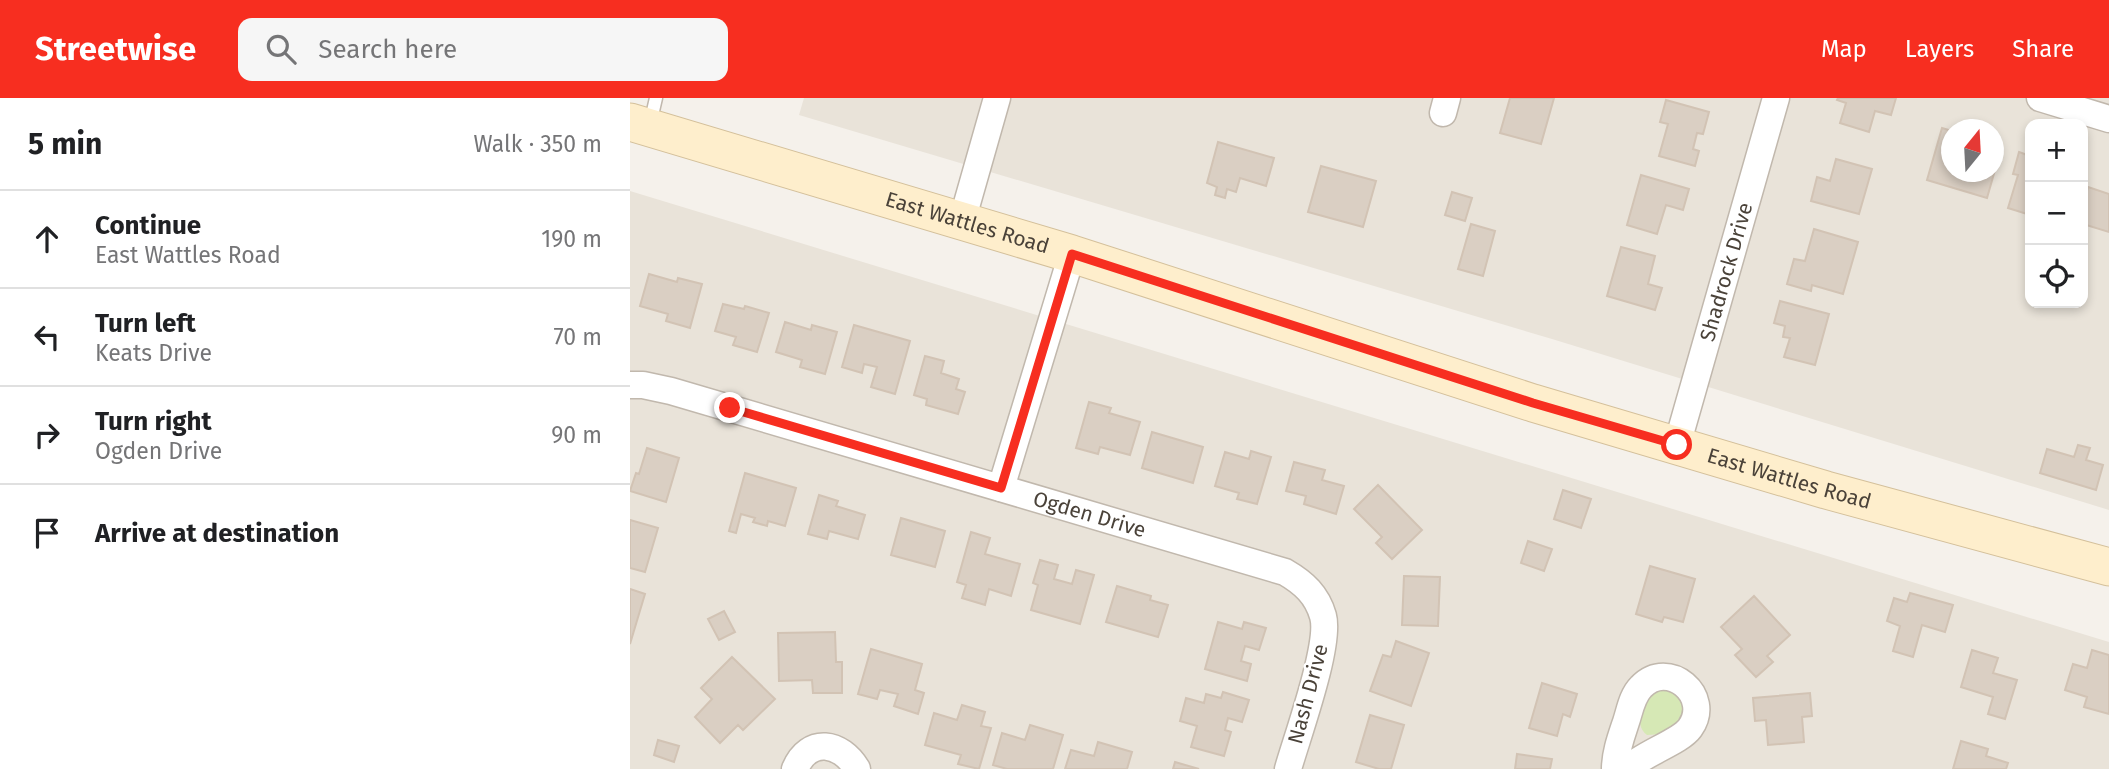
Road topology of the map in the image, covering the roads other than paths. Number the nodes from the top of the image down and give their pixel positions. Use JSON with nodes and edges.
{"nodes":[{"id":1,"x":997,"y":98,"type":"edge"},
{"id":2,"x":1776,"y":98,"type":"edge"},
{"id":3,"x":2040,"y":98,"type":"edge"},
{"id":4,"x":645,"y":116,"type":"edge"},
{"id":5,"x":2109,"y":119,"type":"edge"},
{"id":6,"x":962,"y":220,"type":"junction"},
{"id":7,"x":1072,"y":254,"type":"junction"},
{"id":8,"x":630,"y":385,"type":"edge"},
{"id":9,"x":1677,"y":445,"type":"junction"},
{"id":10,"x":1001,"y":488,"type":"junction"},
{"id":11,"x":2109,"y":567,"type":"edge"},
{"id":12,"x":1324,"y":619,"type":"joint"},
{"id":13,"x":795,"y":769,"type":"edge"},
{"id":14,"x":857,"y":769,"type":"edge"},
{"id":15,"x":1288,"y":769,"type":"edge"},
{"id":16,"x":1615,"y":769,"type":"edge"},
{"id":17,"x":1627,"y":769,"type":"edge"}],
"edges":[{"from":1,"to":6,"type":"street"},
{"from":2,"to":9,"type":"street","name":"Shadrock Drive"},
{"from":3,"to":5,"type":"street"},
{"from":4,"to":6,"type":"main road","name":"East Wattles Road"},
{"from":6,"to":7,"type":"main road","name":"East Wattles Road"},
{"from":7,"to":9,"type":"main road","name":"East Wattles Road"},
{"from":7,"to":10,"type":"street"},
{"from":8,"to":10,"type":"street","name":"Ogden Drive"},
{"from":9,"to":11,"type":"main road","name":"East Wattles Road"},
{"from":10,"to":12,"type":"street","name":"Ogden Drive"},
{"from":12,"to":15,"type":"street","name":"Nash Drive"},
{"from":13,"to":14,"type":"street"},
{"from":16,"to":17,"type":"street"}]}
